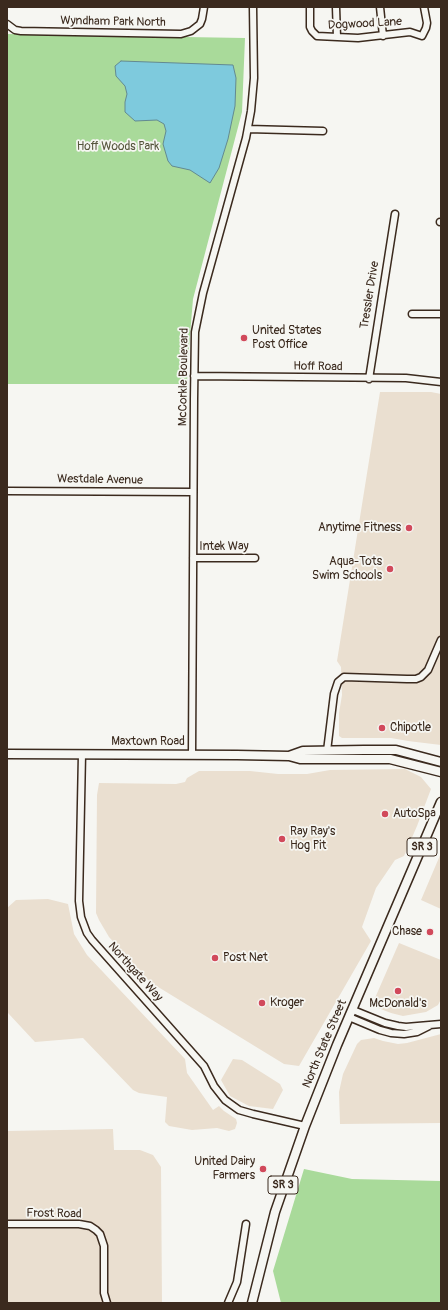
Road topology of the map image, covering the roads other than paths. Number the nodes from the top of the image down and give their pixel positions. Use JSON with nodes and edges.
{"nodes":[{"id":1,"x":204,"y":7,"type":"edge"},
{"id":2,"x":253,"y":7,"type":"edge"},
{"id":3,"x":310,"y":7,"type":"edge"},
{"id":4,"x":336,"y":7,"type":"edge"},
{"id":5,"x":380,"y":7,"type":"edge"},
{"id":6,"x":424,"y":7,"type":"edge"},
{"id":7,"x":7,"y":24,"type":"edge"},
{"id":8,"x":383,"y":36,"type":"junction"},
{"id":9,"x":337,"y":37,"type":"junction"},
{"id":10,"x":248,"y":129,"type":"junction"},
{"id":11,"x":323,"y":131,"type":"dead end"},
{"id":12,"x":395,"y":214,"type":"dead end"},
{"id":13,"x":412,"y":314,"type":"dead end"},
{"id":14,"x":441,"y":314,"type":"edge"},
{"id":15,"x":194,"y":376,"type":"junction"},
{"id":16,"x":368,"y":379,"type":"junction"},
{"id":17,"x":441,"y":382,"type":"edge"},
{"id":18,"x":7,"y":490,"type":"edge"},
{"id":19,"x":193,"y":492,"type":"junction"},
{"id":20,"x":193,"y":558,"type":"junction"},
{"id":21,"x":255,"y":558,"type":"dead end"},
{"id":22,"x":441,"y":640,"type":"edge"},
{"id":23,"x":364,"y":750,"type":"junction"},
{"id":24,"x":327,"y":751,"type":"junction"},
{"id":25,"x":7,"y":754,"type":"edge"},
{"id":26,"x":82,"y":754,"type":"junction"},
{"id":27,"x":192,"y":755,"type":"junction"},
{"id":28,"x":289,"y":756,"type":"junction"},
{"id":29,"x":324,"y":759,"type":"junction"},
{"id":30,"x":441,"y":762,"type":"edge"},
{"id":31,"x":441,"y":772,"type":"edge"},
{"id":32,"x":441,"y":802,"type":"edge"},
{"id":33,"x":351,"y":1014,"type":"junction"},
{"id":34,"x":441,"y":1024,"type":"edge"},
{"id":35,"x":305,"y":1126,"type":"junction"},
{"id":36,"x":7,"y":1224,"type":"edge"},
{"id":37,"x":246,"y":1224,"type":"dead end"},
{"id":38,"x":107,"y":1303,"type":"edge"},
{"id":39,"x":228,"y":1303,"type":"edge"},
{"id":40,"x":252,"y":1303,"type":"edge"}],
"edges":[{"from":1,"to":7,"type":"street","name":"Wyndham Park North"},
{"from":2,"to":10,"type":"street","name":"McCorkle Boulevard"},
{"from":3,"to":9,"type":"street","name":"Dogwood Lane"},
{"from":4,"to":9,"type":"street"},
{"from":5,"to":8,"type":"street"},
{"from":6,"to":8,"type":"street","name":"Dogwood Lane"},
{"from":8,"to":9,"type":"street","name":"Dogwood Lane"},
{"from":10,"to":11,"type":"street"},
{"from":10,"to":15,"type":"street","name":"McCorkle Boulevard"},
{"from":12,"to":16,"type":"street","name":"Tressler Drive"},
{"from":13,"to":14,"type":"street"},
{"from":15,"to":16,"type":"street","name":"Hoff Road"},
{"from":15,"to":19,"type":"street","name":"McCorkle Boulevard"},
{"from":16,"to":17,"type":"street","name":"Hoff Road"},
{"from":18,"to":19,"type":"street","name":"Westdale Avenue"},
{"from":19,"to":20,"type":"street","name":"McCorkle Boulevard"},
{"from":20,"to":21,"type":"street","name":"Intek Way"},
{"from":20,"to":27,"type":"street","name":"McCorkle Boulevard"},
{"from":22,"to":24,"type":"street"},
{"from":23,"to":24,"type":"main road","name":"Maxtown Road"},
{"from":23,"to":29,"type":"main road"},
{"from":23,"to":30,"type":"main road","name":"Maxtown Road"},
{"from":24,"to":28,"type":"main road","name":"Maxtown Road"},
{"from":25,"to":26,"type":"main road","name":"Maxtown Road"},
{"from":26,"to":27,"type":"main road","name":"Maxtown Road"},
{"from":26,"to":35,"type":"street","name":"Northgate Way"},
{"from":27,"to":28,"type":"main road","name":"Maxtown Road"},
{"from":28,"to":29,"type":"main road","name":"Maxtown Road"},
{"from":29,"to":31,"type":"main road","name":"Maxtown Road"},
{"from":32,"to":33,"type":"main road","name":"North State Street","number":"SR 3"},
{"from":33,"to":34,"type":"street"},
{"from":33,"to":35,"type":"main road","name":"North State Street","number":"SR 3"},
{"from":35,"to":40,"type":"main road","name":"North State Street","number":"SR 3"},
{"from":36,"to":38,"type":"street","name":"Frost Road"},
{"from":37,"to":39,"type":"street"}]}
